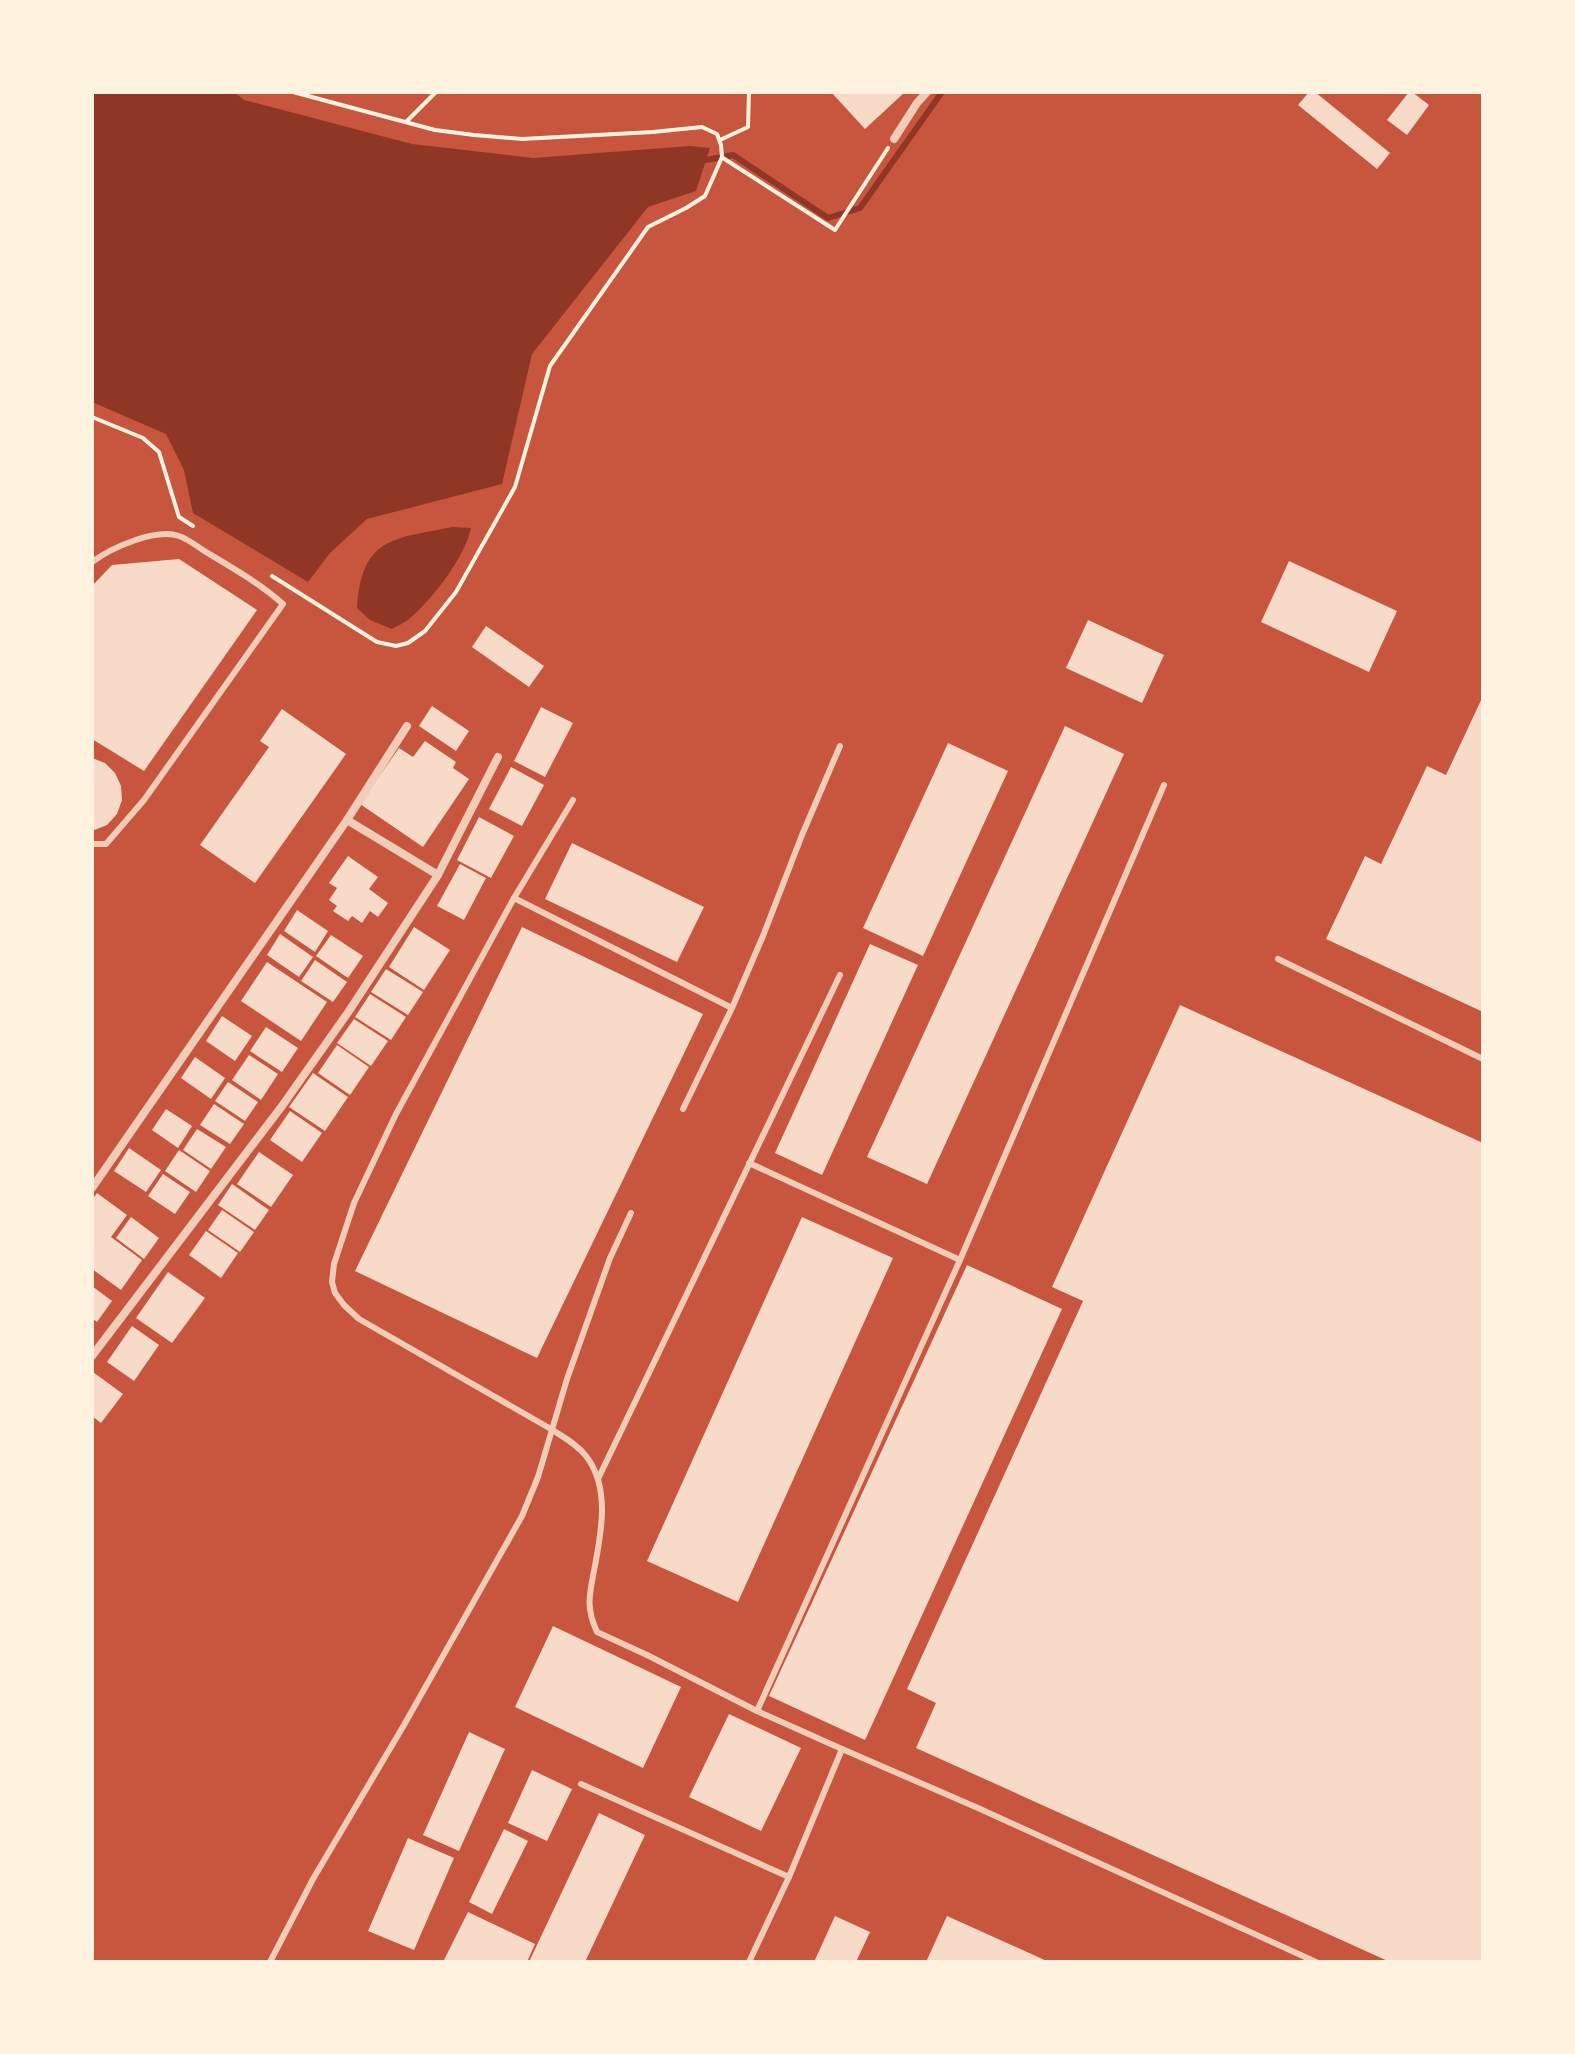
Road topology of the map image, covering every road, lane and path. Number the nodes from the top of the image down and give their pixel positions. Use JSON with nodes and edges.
{"nodes":[{"id":1,"x":293,"y":92,"type":"edge"},
{"id":2,"x":436,"y":92,"type":"edge"},
{"id":3,"x":749,"y":92,"type":"edge"},
{"id":4,"x":927,"y":92,"type":"edge"},
{"id":5,"x":406,"y":122,"type":"junction"},
{"id":6,"x":894,"y":139,"type":"joint"},
{"id":7,"x":720,"y":141,"type":"junction"},
{"id":8,"x":722,"y":157,"type":"junction"},
{"id":9,"x":92,"y":417,"type":"edge"},
{"id":10,"x":205,"y":533,"type":"dead end"},
{"id":11,"x":92,"y":562,"type":"edge"},
{"id":12,"x":271,"y":575,"type":"dead end"},
{"id":13,"x":407,"y":726,"type":"dead end"},
{"id":14,"x":840,"y":746,"type":"dead end"},
{"id":15,"x":498,"y":757,"type":"dead end"},
{"id":16,"x":1164,"y":785,"type":"dead end"},
{"id":17,"x":573,"y":800,"type":"dead end"},
{"id":18,"x":347,"y":820,"type":"junction"},
{"id":19,"x":92,"y":844,"type":"edge"},
{"id":20,"x":438,"y":875,"type":"junction"},
{"id":21,"x":514,"y":898,"type":"junction"},
{"id":22,"x":1278,"y":959,"type":"dead end"},
{"id":23,"x":840,"y":975,"type":"dead end"},
{"id":24,"x":732,"y":1008,"type":"junction"},
{"id":25,"x":1483,"y":1059,"type":"edge"},
{"id":26,"x":683,"y":1109,"type":"dead end"},
{"id":27,"x":749,"y":1163,"type":"junction"},
{"id":28,"x":92,"y":1188,"type":"edge"},
{"id":29,"x":631,"y":1213,"type":"dead end"},
{"id":30,"x":960,"y":1260,"type":"junction"},
{"id":31,"x":92,"y":1356,"type":"edge"},
{"id":32,"x":551,"y":1429,"type":"junction"},
{"id":33,"x":598,"y":1479,"type":"junction"},
{"id":34,"x":757,"y":1711,"type":"junction"},
{"id":35,"x":842,"y":1749,"type":"junction"},
{"id":36,"x":581,"y":1784,"type":"dead end"},
{"id":37,"x":789,"y":1877,"type":"junction"},
{"id":38,"x":270,"y":1962,"type":"edge"},
{"id":39,"x":749,"y":1962,"type":"edge"},
{"id":40,"x":1316,"y":1962,"type":"edge"}],
"edges":[{"from":1,"to":5,"type":"path"},
{"from":2,"to":5,"type":"path"},
{"from":3,"to":7,"type":"path"},
{"from":4,"to":6,"type":"street"},
{"from":5,"to":7,"type":"path"},
{"from":6,"to":8,"type":"path"},
{"from":7,"to":8,"type":"path"},
{"from":8,"to":12,"type":"path"},
{"from":9,"to":10,"type":"path"},
{"from":11,"to":19,"type":"lane"},
{"from":13,"to":18,"type":"street"},
{"from":14,"to":24,"type":"lane"},
{"from":15,"to":20,"type":"street"},
{"from":16,"to":30,"type":"lane"},
{"from":17,"to":21,"type":"lane"},
{"from":18,"to":20,"type":"street"},
{"from":18,"to":28,"type":"street"},
{"from":20,"to":31,"type":"street"},
{"from":21,"to":24,"type":"lane"},
{"from":21,"to":32,"type":"lane"},
{"from":22,"to":25,"type":"lane"},
{"from":23,"to":27,"type":"lane"},
{"from":24,"to":26,"type":"lane"},
{"from":27,"to":30,"type":"lane"},
{"from":27,"to":33,"type":"lane"},
{"from":29,"to":32,"type":"lane"},
{"from":30,"to":34,"type":"lane"},
{"from":32,"to":33,"type":"lane"},
{"from":32,"to":38,"type":"lane"},
{"from":33,"to":34,"type":"lane"},
{"from":34,"to":35,"type":"lane"},
{"from":35,"to":37,"type":"lane"},
{"from":35,"to":40,"type":"lane"},
{"from":36,"to":37,"type":"lane"},
{"from":37,"to":39,"type":"lane"}]}
